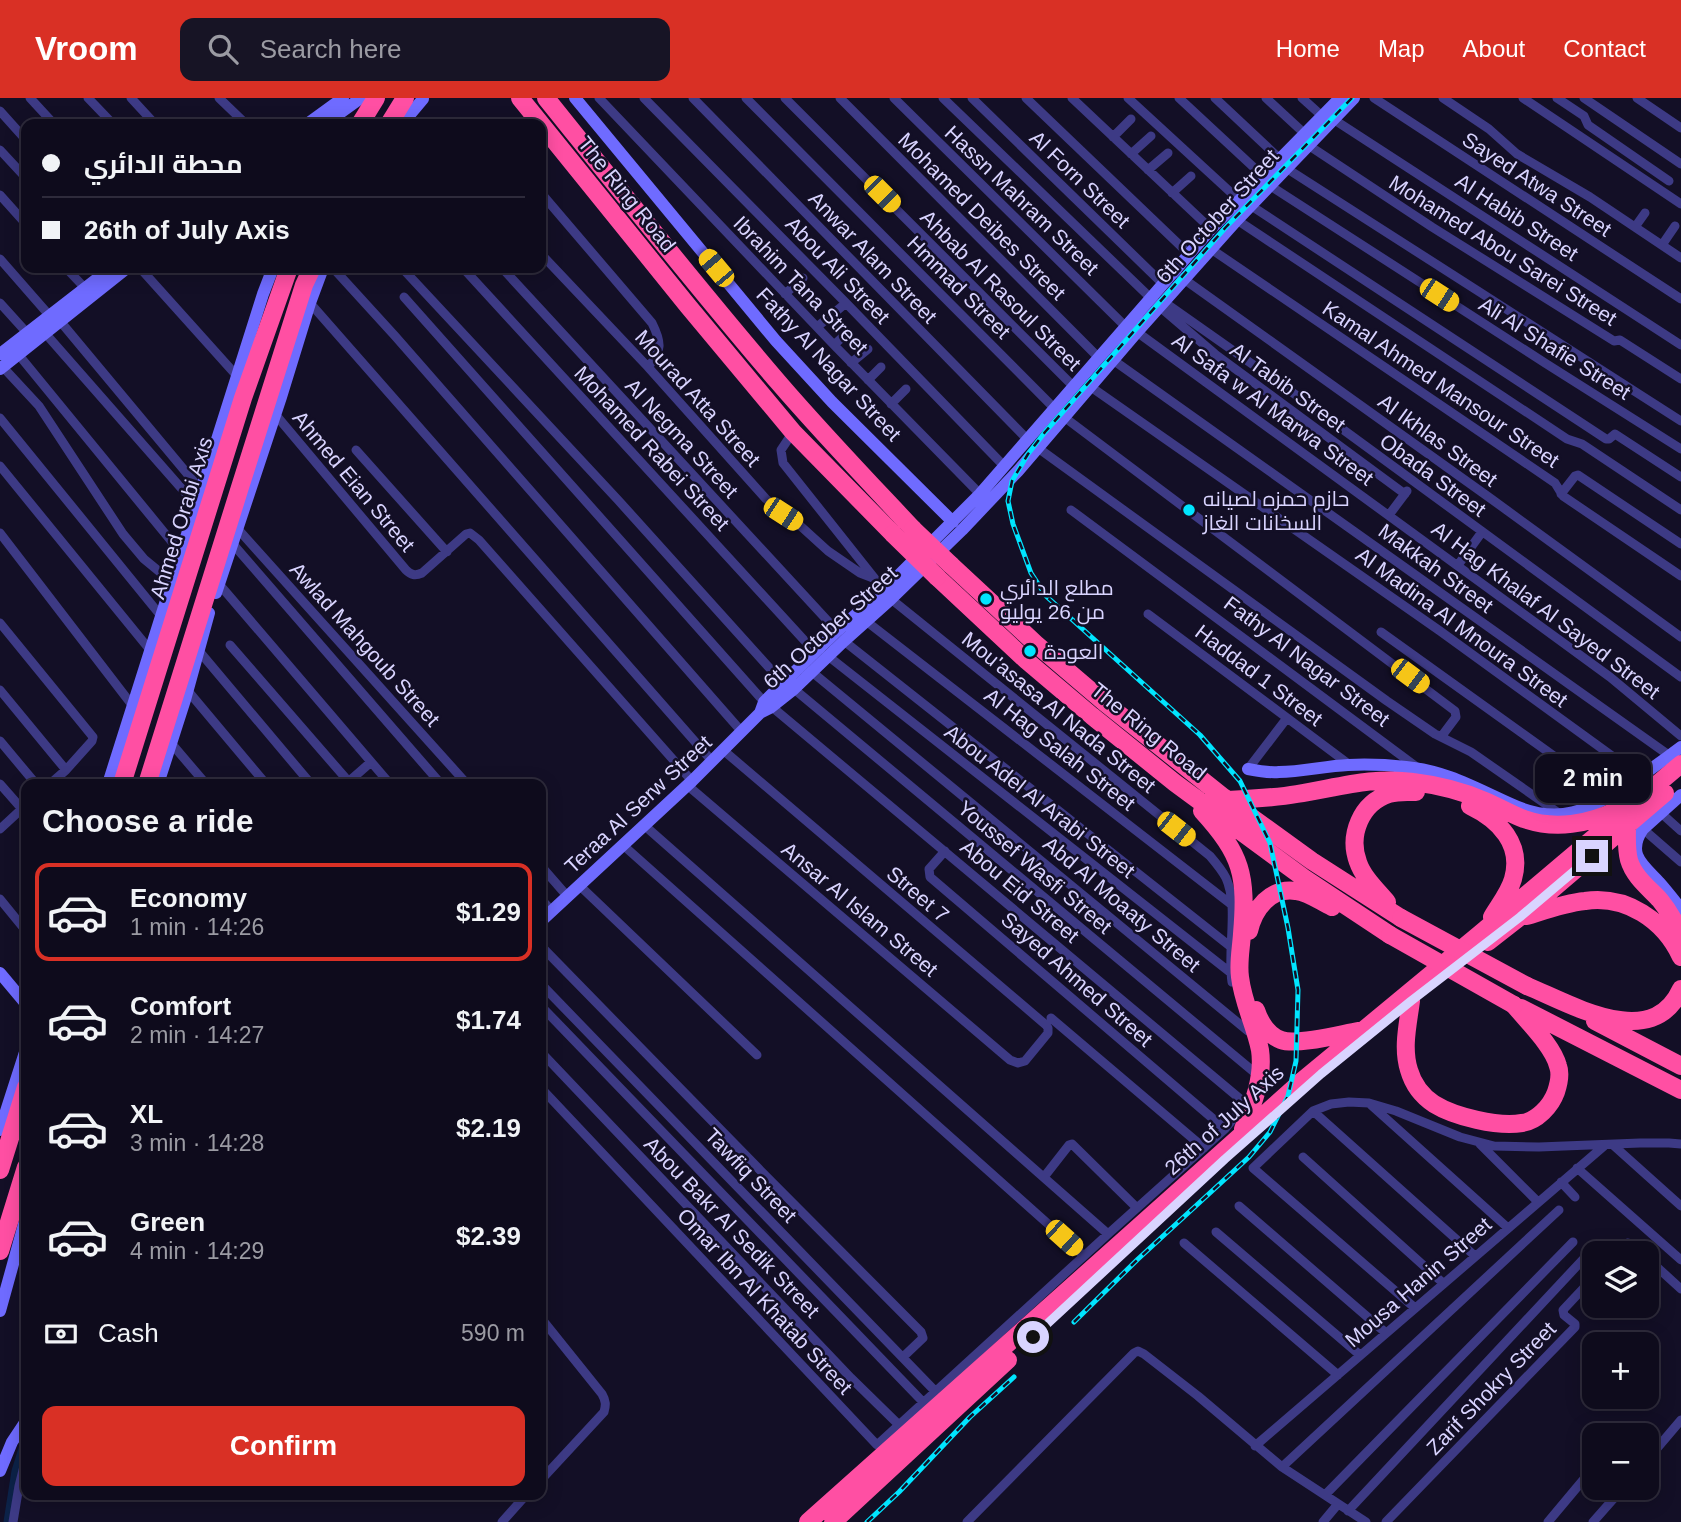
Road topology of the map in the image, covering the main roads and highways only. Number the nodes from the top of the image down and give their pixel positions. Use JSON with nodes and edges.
{"nodes":[{"id":1,"x":376,"y":98,"type":"edge"},
{"id":2,"x":405,"y":98,"type":"edge"},
{"id":3,"x":520,"y":98,"type":"edge"},
{"id":4,"x":546,"y":98,"type":"edge"},
{"id":5,"x":363,"y":119,"type":"edge"},
{"id":6,"x":392,"y":119,"type":"edge"},
{"id":7,"x":537,"y":119,"type":"edge"},
{"id":8,"x":546,"y":130,"type":"edge"},
{"id":9,"x":287,"y":273,"type":"edge"},
{"id":10,"x":310,"y":273,"type":"edge"},
{"id":11,"x":944,"y":571,"type":"junction"},
{"id":12,"x":1676,"y":760,"type":"edge"},
{"id":13,"x":124,"y":779,"type":"edge"},
{"id":14,"x":148,"y":779,"type":"edge"},
{"id":15,"x":1681,"y":779,"type":"edge"},
{"id":16,"x":1634,"y":804,"type":"junction"},
{"id":17,"x":1219,"y":807,"type":"junction"},
{"id":18,"x":1635,"y":827,"type":"junction"},
{"id":19,"x":1520,"y":917,"type":"junction"},
{"id":20,"x":1401,"y":918,"type":"junction"},
{"id":21,"x":1481,"y":933,"type":"junction"},
{"id":22,"x":1681,"y":934,"type":"edge"},
{"id":23,"x":1390,"y":935,"type":"junction"},
{"id":24,"x":1681,"y":957,"type":"edge"},
{"id":25,"x":1527,"y":986,"type":"junction"},
{"id":26,"x":1681,"y":989,"type":"edge"},
{"id":27,"x":1411,"y":1001,"type":"junction"},
{"id":28,"x":1514,"y":1005,"type":"junction"},
{"id":29,"x":1362,"y":1030,"type":"junction"},
{"id":30,"x":1681,"y":1066,"type":"edge"},
{"id":31,"x":1681,"y":1090,"type":"edge"},
{"id":32,"x":21,"y":1103,"type":"edge"},
{"id":33,"x":1233,"y":1132,"type":"junction"},
{"id":34,"x":0,"y":1170,"type":"edge"},
{"id":35,"x":21,"y":1183,"type":"edge"},
{"id":36,"x":0,"y":1251,"type":"edge"},
{"id":37,"x":808,"y":1522,"type":"edge"},
{"id":38,"x":833,"y":1522,"type":"edge"}],
"edges":[{"from":1,"to":5,"type":"highway"},
{"from":2,"to":6,"type":"highway","bridge":true},
{"from":3,"to":7,"type":"highway","name":"The Ring Road","bridge":true},
{"from":4,"to":11,"type":"highway","name":"The Ring Road","bridge":true},
{"from":8,"to":11,"type":"highway","name":"The Ring Road","bridge":true},
{"from":9,"to":13,"type":"highway","name":"Ahmed Orabi Axis"},
{"from":10,"to":14,"type":"highway"},
{"from":11,"to":17,"type":"highway","name":"The Ring Road"},
{"from":11,"to":17,"type":"highway","name":"The Ring Road"},
{"from":12,"to":16,"type":"highway","name":"26th of July Axis"},
{"from":15,"to":18,"type":"highway","name":"26th of July Axis"},
{"from":16,"to":17,"type":"highway"},
{"from":16,"to":21,"type":"highway","name":"26th of July Axis"},
{"from":17,"to":20,"type":"highway","name":"The Ring Road"},
{"from":17,"to":23,"type":"highway","name":"The Ring Road"},
{"from":17,"to":33,"type":"highway"},
{"from":18,"to":19,"type":"highway","name":"26th of July Axis"},
{"from":18,"to":22,"type":"highway"},
{"from":19,"to":24,"type":"highway"},
{"from":19,"to":27,"type":"highway","name":"26th of July Axis"},
{"from":20,"to":21,"type":"highway"},
{"from":20,"to":25,"type":"highway","name":"The Ring Road","bridge":true},
{"from":21,"to":29,"type":"highway","name":"26th of July Axis"},
{"from":23,"to":28,"type":"highway","name":"The Ring Road","bridge":true},
{"from":23,"to":29,"type":"highway"},
{"from":25,"to":26,"type":"highway"},
{"from":25,"to":30,"type":"highway","name":"The Ring Road"},
{"from":27,"to":28,"type":"highway"},
{"from":27,"to":38,"type":"highway","name":"26th of July Axis"},
{"from":28,"to":31,"type":"highway","name":"The Ring Road"},
{"from":29,"to":33,"type":"highway","name":"26th of July Axis"},
{"from":32,"to":34,"type":"highway"},
{"from":33,"to":37,"type":"highway","name":"26th of July Axis"},
{"from":35,"to":36,"type":"highway"}]}
